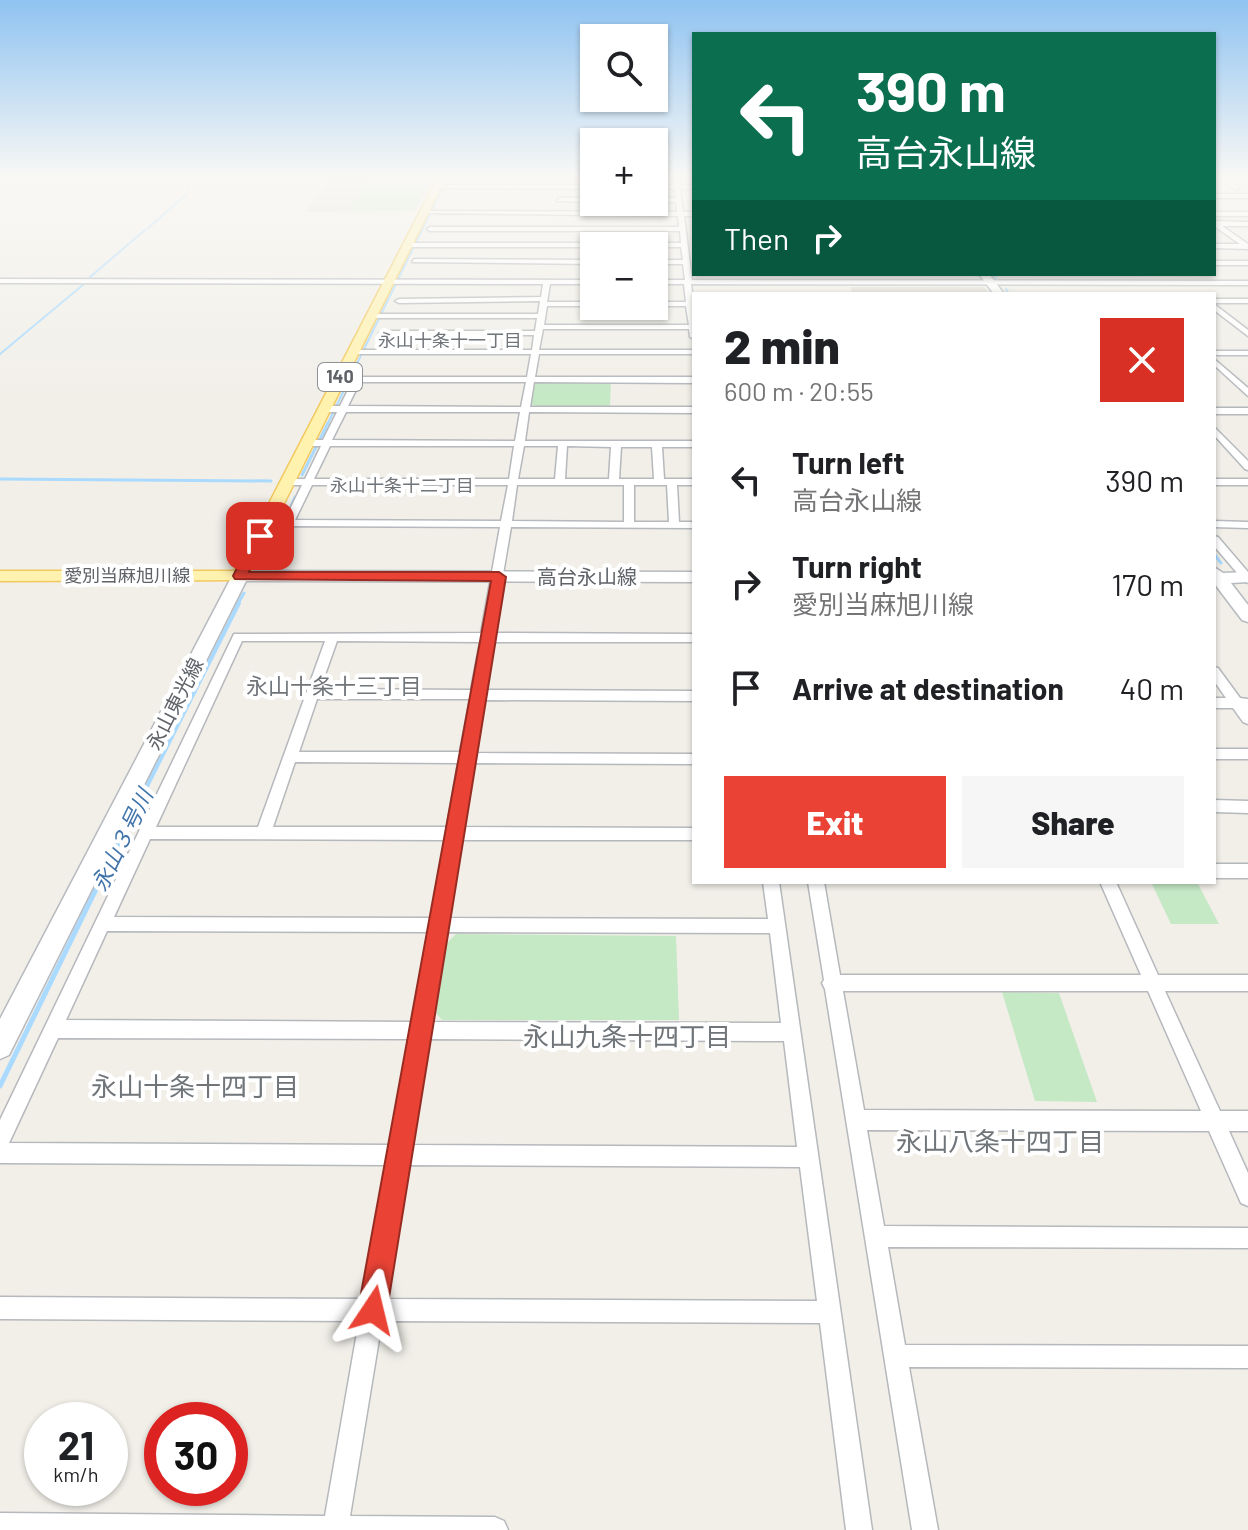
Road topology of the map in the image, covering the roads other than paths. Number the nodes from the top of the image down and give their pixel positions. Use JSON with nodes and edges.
{"nodes":[{"id":1,"x":413,"y":248,"type":"edge"},
{"id":2,"x":415,"y":248,"type":"edge"},
{"id":3,"x":550,"y":248,"type":"edge"},
{"id":4,"x":685,"y":248,"type":"edge"},
{"id":5,"x":414,"y":261,"type":"junction"},
{"id":6,"x":548,"y":262,"type":"junction"},
{"id":7,"x":580,"y":262,"type":"edge"},
{"id":8,"x":668,"y":262,"type":"edge"},
{"id":9,"x":687,"y":262,"type":"junction"},
{"id":10,"x":1216,"y":263,"type":"edge"},
{"id":11,"x":1248,"y":263,"type":"edge"},
{"id":12,"x":836,"y":276,"type":"edge"},
{"id":13,"x":876,"y":276,"type":"edge"},
{"id":14,"x":914,"y":276,"type":"edge"},
{"id":15,"x":1001,"y":276,"type":"edge"},
{"id":16,"x":1067,"y":276,"type":"edge"},
{"id":17,"x":1178,"y":276,"type":"edge"},
{"id":18,"x":709,"y":278,"type":"edge"},
{"id":19,"x":987,"y":278,"type":"edge"},
{"id":20,"x":0,"y":281,"type":"edge"},
{"id":21,"x":389,"y":282,"type":"junction"},
{"id":22,"x":404,"y":282,"type":"junction"},
{"id":23,"x":474,"y":282,"type":"junction"},
{"id":24,"x":546,"y":282,"type":"junction"},
{"id":25,"x":580,"y":282,"type":"edge"},
{"id":26,"x":668,"y":282,"type":"edge"},
{"id":27,"x":688,"y":282,"type":"junction"},
{"id":28,"x":751,"y":283,"type":"junction"},
{"id":29,"x":793,"y":283,"type":"junction"},
{"id":30,"x":839,"y":283,"type":"junction"},
{"id":31,"x":880,"y":283,"type":"junction"},
{"id":32,"x":919,"y":283,"type":"junction"},
{"id":33,"x":1006,"y":283,"type":"junction"},
{"id":34,"x":1074,"y":283,"type":"junction"},
{"id":35,"x":1118,"y":283,"type":"junction"},
{"id":36,"x":1147,"y":283,"type":"junction"},
{"id":37,"x":1187,"y":283,"type":"junction"},
{"id":38,"x":1248,"y":283,"type":"edge"},
{"id":39,"x":753,"y":292,"type":"edge"},
{"id":40,"x":796,"y":292,"type":"edge"},
{"id":41,"x":843,"y":292,"type":"edge"},
{"id":42,"x":1013,"y":292,"type":"edge"},
{"id":43,"x":1082,"y":292,"type":"edge"},
{"id":44,"x":1127,"y":292,"type":"edge"},
{"id":45,"x":1157,"y":292,"type":"edge"},
{"id":46,"x":1198,"y":292,"type":"edge"},
{"id":47,"x":468,"y":299,"type":"junction"},
{"id":48,"x":399,"y":301,"type":"dead end"},
{"id":49,"x":1248,"y":301,"type":"edge"},
{"id":50,"x":545,"y":302,"type":"junction"},
{"id":51,"x":580,"y":303,"type":"edge"},
{"id":52,"x":1216,"y":303,"type":"edge"},
{"id":53,"x":668,"y":304,"type":"edge"},
{"id":54,"x":689,"y":304,"type":"junction"},
{"id":55,"x":1216,"y":305,"type":"edge"},
{"id":56,"x":378,"y":316,"type":"junction"},
{"id":57,"x":462,"y":316,"type":"junction"},
{"id":58,"x":542,"y":316,"type":"junction"},
{"id":59,"x":1227,"y":317,"type":"junction"},
{"id":60,"x":1248,"y":317,"type":"edge"},
{"id":61,"x":692,"y":327,"type":"joint"},
{"id":62,"x":540,"y":330,"type":"junction"},
{"id":63,"x":383,"y":333,"type":"dead end"},
{"id":64,"x":456,"y":333,"type":"junction"},
{"id":65,"x":1248,"y":334,"type":"edge"},
{"id":66,"x":359,"y":352,"type":"junction"},
{"id":67,"x":451,"y":352,"type":"junction"},
{"id":68,"x":536,"y":352,"type":"junction"},
{"id":69,"x":692,"y":352,"type":"edge"},
{"id":70,"x":1219,"y":353,"type":"edge"},
{"id":71,"x":1248,"y":353,"type":"edge"},
{"id":72,"x":1216,"y":363,"type":"edge"},
{"id":73,"x":348,"y":379,"type":"junction"},
{"id":74,"x":531,"y":380,"type":"junction"},
{"id":75,"x":692,"y":380,"type":"edge"},
{"id":76,"x":1248,"y":393,"type":"edge"},
{"id":77,"x":334,"y":410,"type":"junction"},
{"id":78,"x":526,"y":410,"type":"junction"},
{"id":79,"x":692,"y":410,"type":"edge"},
{"id":80,"x":1216,"y":411,"type":"edge"},
{"id":81,"x":1248,"y":411,"type":"edge"},
{"id":82,"x":1216,"y":432,"type":"edge"},
{"id":83,"x":317,"y":443,"type":"junction"},
{"id":84,"x":520,"y":444,"type":"junction"},
{"id":85,"x":563,"y":444,"type":"junction"},
{"id":86,"x":616,"y":444,"type":"junction"},
{"id":87,"x":657,"y":444,"type":"junction"},
{"id":88,"x":692,"y":444,"type":"edge"},
{"id":89,"x":1216,"y":445,"type":"edge"},
{"id":90,"x":1227,"y":445,"type":"junction"},
{"id":91,"x":1248,"y":445,"type":"edge"},
{"id":92,"x":1248,"y":467,"type":"edge"},
{"id":93,"x":288,"y":482,"type":"junction"},
{"id":94,"x":308,"y":482,"type":"junction"},
{"id":95,"x":514,"y":482,"type":"junction"},
{"id":96,"x":560,"y":482,"type":"junction"},
{"id":97,"x":614,"y":482,"type":"junction"},
{"id":98,"x":629,"y":482,"type":"junction"},
{"id":99,"x":659,"y":482,"type":"junction"},
{"id":100,"x":672,"y":482,"type":"junction"},
{"id":101,"x":692,"y":482,"type":"edge"},
{"id":102,"x":1216,"y":482,"type":"edge"},
{"id":103,"x":1248,"y":482,"type":"edge"},
{"id":104,"x":290,"y":523,"type":"junction"},
{"id":105,"x":507,"y":524,"type":"junction"},
{"id":106,"x":629,"y":524,"type":"junction"},
{"id":107,"x":674,"y":524,"type":"junction"},
{"id":108,"x":1216,"y":524,"type":"edge"},
{"id":109,"x":692,"y":525,"type":"edge"},
{"id":110,"x":1248,"y":525,"type":"edge"},
{"id":111,"x":1216,"y":541,"type":"edge"},
{"id":112,"x":270,"y":562,"type":"dead end"},
{"id":113,"x":0,"y":576,"type":"edge"},
{"id":114,"x":240,"y":576,"type":"junction"},
{"id":115,"x":1216,"y":576,"type":"edge"},
{"id":116,"x":499,"y":577,"type":"junction"},
{"id":117,"x":692,"y":577,"type":"edge"},
{"id":118,"x":1216,"y":577,"type":"edge"},
{"id":119,"x":1247,"y":578,"type":"edge"},
{"id":120,"x":1248,"y":616,"type":"edge"},
{"id":121,"x":332,"y":638,"type":"junction"},
{"id":122,"x":486,"y":638,"type":"junction"},
{"id":123,"x":692,"y":638,"type":"edge"},
{"id":124,"x":1216,"y":673,"type":"edge"},
{"id":125,"x":313,"y":694,"type":"junction"},
{"id":126,"x":477,"y":696,"type":"junction"},
{"id":127,"x":692,"y":696,"type":"edge"},
{"id":128,"x":1216,"y":703,"type":"edge"},
{"id":129,"x":1243,"y":704,"type":"edge"},
{"id":130,"x":1248,"y":719,"type":"edge"},
{"id":131,"x":1216,"y":754,"type":"edge"},
{"id":132,"x":1248,"y":754,"type":"edge"},
{"id":133,"x":290,"y":757,"type":"junction"},
{"id":134,"x":466,"y":758,"type":"junction"},
{"id":135,"x":692,"y":759,"type":"edge"},
{"id":136,"x":1216,"y":806,"type":"edge"},
{"id":137,"x":1248,"y":807,"type":"edge"},
{"id":138,"x":144,"y":833,"type":"junction"},
{"id":139,"x":263,"y":833,"type":"junction"},
{"id":140,"x":453,"y":834,"type":"junction"},
{"id":141,"x":692,"y":834,"type":"edge"},
{"id":142,"x":1216,"y":871,"type":"edge"},
{"id":143,"x":1248,"y":871,"type":"edge"},
{"id":144,"x":771,"y":884,"type":"edge"},
{"id":145,"x":816,"y":884,"type":"edge"},
{"id":146,"x":1109,"y":884,"type":"edge"},
{"id":147,"x":103,"y":924,"type":"junction"},
{"id":148,"x":437,"y":926,"type":"junction"},
{"id":149,"x":777,"y":926,"type":"junction"},
{"id":150,"x":831,"y":983,"type":"junction"},
{"id":151,"x":1152,"y":983,"type":"junction"},
{"id":152,"x":1248,"y":983,"type":"edge"},
{"id":153,"x":54,"y":1029,"type":"junction"},
{"id":154,"x":420,"y":1030,"type":"junction"},
{"id":155,"x":791,"y":1032,"type":"junction"},
{"id":156,"x":0,"y":1046,"type":"edge"},
{"id":157,"x":855,"y":1120,"type":"junction"},
{"id":158,"x":1215,"y":1121,"type":"junction"},
{"id":159,"x":1248,"y":1121,"type":"edge"},
{"id":160,"x":0,"y":1141,"type":"edge"},
{"id":161,"x":0,"y":1153,"type":"edge"},
{"id":162,"x":399,"y":1156,"type":"junction"},
{"id":163,"x":807,"y":1157,"type":"junction"},
{"id":164,"x":1248,"y":1196,"type":"edge"},
{"id":165,"x":876,"y":1236,"type":"junction"},
{"id":166,"x":1248,"y":1238,"type":"edge"},
{"id":167,"x":0,"y":1308,"type":"edge"},
{"id":168,"x":373,"y":1310,"type":"junction"},
{"id":169,"x":829,"y":1312,"type":"junction"},
{"id":170,"x":897,"y":1356,"type":"junction"},
{"id":171,"x":1248,"y":1357,"type":"edge"},
{"id":172,"x":0,"y":1526,"type":"edge"},
{"id":173,"x":336,"y":1528,"type":"edge"},
{"id":174,"x":495,"y":1530,"type":"edge"},
{"id":175,"x":859,"y":1530,"type":"edge"},
{"id":176,"x":925,"y":1530,"type":"edge"}],
"edges":[{"from":1,"to":21,"type":"main road","number":"140"},
{"from":2,"to":5,"type":"street"},
{"from":3,"to":6,"type":"street"},
{"from":4,"to":9,"type":"street"},
{"from":5,"to":6,"type":"street"},
{"from":5,"to":22,"type":"street"},
{"from":6,"to":7,"type":"street"},
{"from":6,"to":24,"type":"street"},
{"from":8,"to":9,"type":"street"},
{"from":9,"to":27,"type":"street"},
{"from":10,"to":11,"type":"street"},
{"from":12,"to":30,"type":"street"},
{"from":13,"to":31,"type":"street"},
{"from":14,"to":32,"type":"street"},
{"from":15,"to":33,"type":"street"},
{"from":16,"to":34,"type":"street"},
{"from":17,"to":37,"type":"street"},
{"from":18,"to":27,"type":"street"},
{"from":18,"to":28,"type":"street"},
{"from":19,"to":32,"type":"street"},
{"from":19,"to":33,"type":"street"},
{"from":20,"to":21,"type":"street"},
{"from":21,"to":22,"type":"street"},
{"from":21,"to":56,"type":"main road","number":"140"},
{"from":22,"to":23,"type":"street"},
{"from":23,"to":24,"type":"street"},
{"from":23,"to":47,"type":"street"},
{"from":24,"to":25,"type":"street"},
{"from":24,"to":50,"type":"street"},
{"from":26,"to":27,"type":"street"},
{"from":27,"to":54,"type":"street"},
{"from":28,"to":29,"type":"street"},
{"from":28,"to":39,"type":"street"},
{"from":29,"to":30,"type":"street"},
{"from":29,"to":40,"type":"street"},
{"from":30,"to":31,"type":"street"},
{"from":30,"to":41,"type":"street"},
{"from":31,"to":32,"type":"street"},
{"from":33,"to":34,"type":"street"},
{"from":33,"to":42,"type":"street"},
{"from":34,"to":35,"type":"street"},
{"from":34,"to":43,"type":"street"},
{"from":35,"to":36,"type":"street"},
{"from":35,"to":44,"type":"street"},
{"from":36,"to":37,"type":"street"},
{"from":36,"to":45,"type":"street"},
{"from":37,"to":38,"type":"street"},
{"from":37,"to":46,"type":"street"},
{"from":47,"to":48,"type":"street"},
{"from":47,"to":50,"type":"street"},
{"from":47,"to":57,"type":"street"},
{"from":49,"to":52,"type":"street"},
{"from":50,"to":51,"type":"street"},
{"from":50,"to":58,"type":"street"},
{"from":53,"to":54,"type":"street"},
{"from":54,"to":61,"type":"street"},
{"from":55,"to":59,"type":"street"},
{"from":56,"to":57,"type":"street"},
{"from":56,"to":66,"type":"main road","number":"140"},
{"from":57,"to":58,"type":"street"},
{"from":57,"to":64,"type":"street"},
{"from":58,"to":62,"type":"street"},
{"from":59,"to":60,"type":"street"},
{"from":59,"to":65,"type":"street"},
{"from":61,"to":62,"type":"street"},
{"from":62,"to":64,"type":"street"},
{"from":62,"to":68,"type":"street"},
{"from":63,"to":64,"type":"street"},
{"from":64,"to":67,"type":"street"},
{"from":66,"to":67,"type":"street"},
{"from":66,"to":73,"type":"main road","number":"140"},
{"from":67,"to":68,"type":"street"},
{"from":68,"to":69,"type":"street"},
{"from":68,"to":74,"type":"street"},
{"from":70,"to":71,"type":"street"},
{"from":72,"to":76,"type":"street"},
{"from":73,"to":74,"type":"street"},
{"from":73,"to":77,"type":"main road","number":"140"},
{"from":74,"to":75,"type":"street"},
{"from":74,"to":78,"type":"street"},
{"from":77,"to":78,"type":"street"},
{"from":77,"to":83,"type":"main road","number":"140"},
{"from":78,"to":79,"type":"street"},
{"from":78,"to":84,"type":"street"},
{"from":80,"to":81,"type":"street"},
{"from":82,"to":90,"type":"street"},
{"from":83,"to":84,"type":"street"},
{"from":83,"to":93,"type":"main road","number":"140"},
{"from":83,"to":94,"type":"street"},
{"from":84,"to":85,"type":"street"},
{"from":84,"to":95,"type":"street"},
{"from":85,"to":86,"type":"street"},
{"from":85,"to":96,"type":"street"},
{"from":86,"to":87,"type":"street"},
{"from":86,"to":97,"type":"street"},
{"from":87,"to":88,"type":"street"},
{"from":87,"to":99,"type":"street"},
{"from":89,"to":90,"type":"street"},
{"from":90,"to":91,"type":"street"},
{"from":90,"to":92,"type":"street"},
{"from":93,"to":94,"type":"street"},
{"from":93,"to":114,"type":"main road","number":"140"},
{"from":94,"to":95,"type":"street"},
{"from":94,"to":104,"type":"street"},
{"from":95,"to":96,"type":"street"},
{"from":95,"to":105,"type":"street"},
{"from":96,"to":97,"type":"street"},
{"from":97,"to":98,"type":"street"},
{"from":98,"to":99,"type":"street"},
{"from":98,"to":106,"type":"street"},
{"from":99,"to":100,"type":"street"},
{"from":100,"to":101,"type":"street"},
{"from":100,"to":107,"type":"street"},
{"from":102,"to":103,"type":"street"},
{"from":104,"to":105,"type":"street"},
{"from":104,"to":112,"type":"street"},
{"from":105,"to":106,"type":"street"},
{"from":105,"to":116,"type":"street"},
{"from":106,"to":107,"type":"street"},
{"from":107,"to":109,"type":"street"},
{"from":108,"to":110,"type":"street"},
{"from":111,"to":119,"type":"street"},
{"from":113,"to":114,"type":"main road","name":"愛別当麻旭川線"},
{"from":114,"to":116,"type":"street","name":"高台永山線"},
{"from":114,"to":156,"type":"street","name":"永山東光線"},
{"from":115,"to":119,"type":"street"},
{"from":116,"to":117,"type":"street","name":"高台永山線"},
{"from":116,"to":122,"type":"street"},
{"from":118,"to":120,"type":"street"},
{"from":121,"to":122,"type":"street"},
{"from":121,"to":125,"type":"street"},
{"from":121,"to":138,"type":"street"},
{"from":122,"to":123,"type":"street"},
{"from":122,"to":126,"type":"street"},
{"from":124,"to":129,"type":"street"},
{"from":125,"to":126,"type":"street"},
{"from":125,"to":133,"type":"street"},
{"from":126,"to":127,"type":"street"},
{"from":126,"to":134,"type":"street"},
{"from":128,"to":129,"type":"street"},
{"from":129,"to":130,"type":"street"},
{"from":131,"to":132,"type":"street"},
{"from":133,"to":134,"type":"street"},
{"from":133,"to":139,"type":"street"},
{"from":134,"to":135,"type":"street"},
{"from":134,"to":140,"type":"street"},
{"from":136,"to":137,"type":"street"},
{"from":138,"to":139,"type":"street"},
{"from":138,"to":147,"type":"street"},
{"from":139,"to":140,"type":"street"},
{"from":140,"to":141,"type":"street"},
{"from":140,"to":148,"type":"street"},
{"from":142,"to":143,"type":"street"},
{"from":144,"to":149,"type":"street"},
{"from":145,"to":150,"type":"street"},
{"from":146,"to":151,"type":"street"},
{"from":147,"to":148,"type":"street"},
{"from":147,"to":153,"type":"street"},
{"from":148,"to":149,"type":"street"},
{"from":148,"to":154,"type":"street"},
{"from":149,"to":155,"type":"street"},
{"from":150,"to":151,"type":"street"},
{"from":150,"to":157,"type":"street"},
{"from":151,"to":152,"type":"street"},
{"from":151,"to":158,"type":"street"},
{"from":153,"to":154,"type":"street"},
{"from":153,"to":160,"type":"street"},
{"from":154,"to":155,"type":"street"},
{"from":154,"to":162,"type":"street"},
{"from":155,"to":163,"type":"street"},
{"from":157,"to":158,"type":"street"},
{"from":157,"to":165,"type":"street"},
{"from":158,"to":159,"type":"street"},
{"from":158,"to":164,"type":"street"},
{"from":161,"to":162,"type":"street"},
{"from":162,"to":163,"type":"street"},
{"from":162,"to":168,"type":"street"},
{"from":163,"to":169,"type":"street"},
{"from":165,"to":166,"type":"street"},
{"from":165,"to":170,"type":"street"},
{"from":167,"to":168,"type":"street"},
{"from":168,"to":169,"type":"street"},
{"from":168,"to":173,"type":"street"},
{"from":169,"to":175,"type":"street"},
{"from":170,"to":171,"type":"street"},
{"from":170,"to":176,"type":"street"},
{"from":172,"to":173,"type":"street"},
{"from":173,"to":174,"type":"street"}]}
